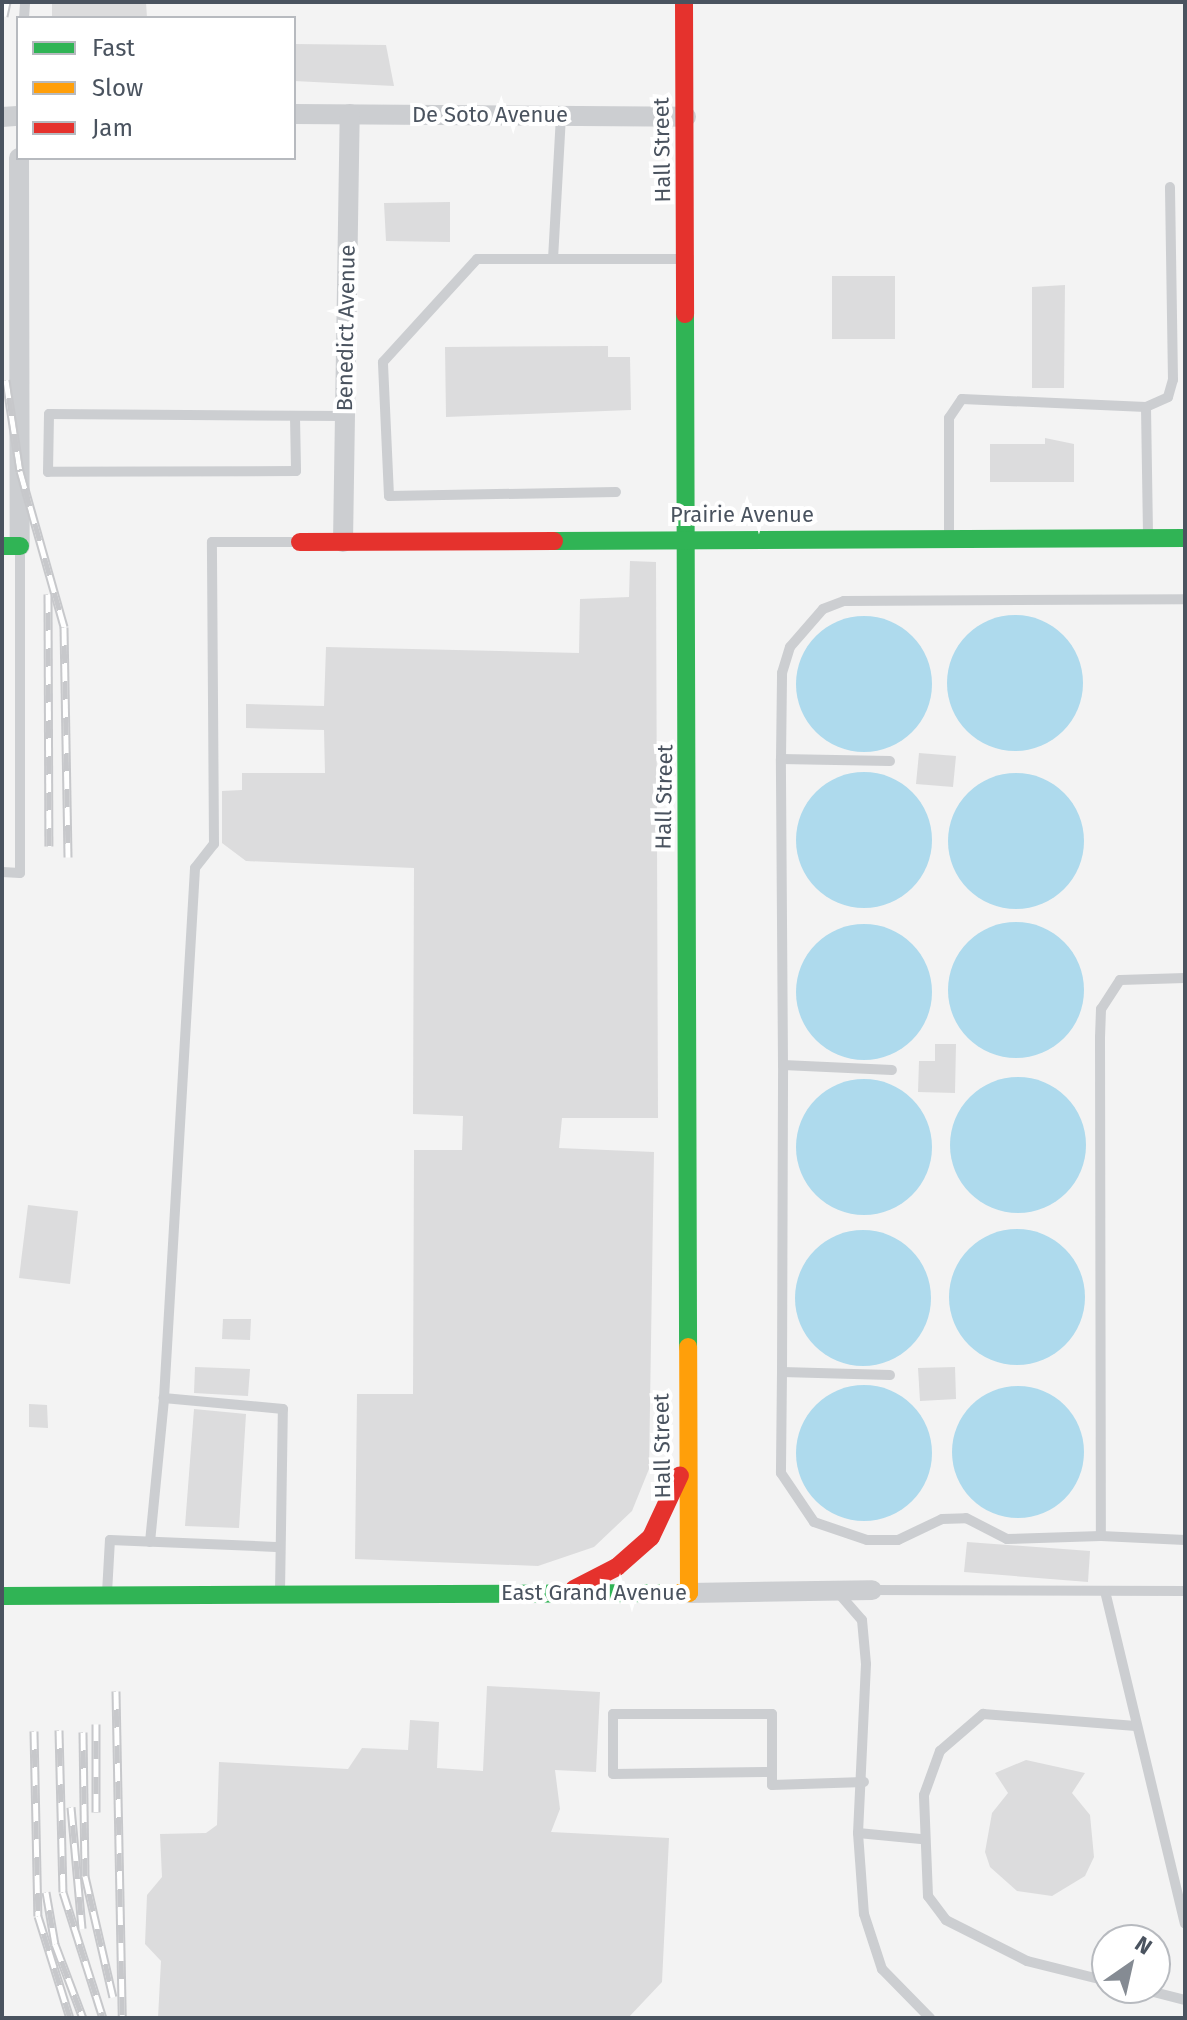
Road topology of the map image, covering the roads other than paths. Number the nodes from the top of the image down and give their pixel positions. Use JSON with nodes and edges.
{"nodes":[{"id":1,"x":684,"y":2,"type":"edge"},
{"id":2,"x":296,"y":114,"type":"edge"},
{"id":3,"x":350,"y":114,"type":"junction"},
{"id":4,"x":561,"y":115,"type":"junction"},
{"id":5,"x":686,"y":117,"type":"junction"},
{"id":6,"x":19,"y":160,"type":"edge"},
{"id":7,"x":1170,"y":187,"type":"dead end"},
{"id":8,"x":553,"y":259,"type":"junction"},
{"id":9,"x":687,"y":259,"type":"junction"},
{"id":10,"x":1146,"y":407,"type":"junction"},
{"id":11,"x":344,"y":416,"type":"junction"},
{"id":12,"x":295,"y":417,"type":"junction"},
{"id":13,"x":616,"y":492,"type":"dead end"},
{"id":14,"x":690,"y":538,"type":"junction"},
{"id":15,"x":1185,"y":538,"type":"edge"},
{"id":16,"x":949,"y":539,"type":"junction"},
{"id":17,"x":1148,"y":539,"type":"junction"},
{"id":18,"x":300,"y":542,"type":"joint"},
{"id":19,"x":343,"y":542,"type":"junction"},
{"id":20,"x":11,"y":546,"type":"edge"},
{"id":21,"x":1185,"y":599,"type":"edge"},
{"id":22,"x":781,"y":759,"type":"junction"},
{"id":23,"x":890,"y":761,"type":"dead end"},
{"id":24,"x":2,"y":872,"type":"edge"},
{"id":25,"x":1185,"y":978,"type":"edge"},
{"id":26,"x":783,"y":1065,"type":"junction"},
{"id":27,"x":892,"y":1070,"type":"dead end"},
{"id":28,"x":782,"y":1372,"type":"junction"},
{"id":29,"x":890,"y":1375,"type":"dead end"},
{"id":30,"x":164,"y":1398,"type":"junction"},
{"id":31,"x":685,"y":1459,"type":"junction"},
{"id":32,"x":1101,"y":1536,"type":"junction"},
{"id":33,"x":1185,"y":1540,"type":"edge"},
{"id":34,"x":150,"y":1542,"type":"junction"},
{"id":35,"x":276,"y":1547,"type":"junction"},
{"id":36,"x":872,"y":1590,"type":"joint"},
{"id":37,"x":832,"y":1591,"type":"junction"},
{"id":38,"x":1105,"y":1591,"type":"junction"},
{"id":39,"x":1185,"y":1591,"type":"edge"},
{"id":40,"x":569,"y":1592,"type":"junction"},
{"id":41,"x":689,"y":1593,"type":"junction"},
{"id":42,"x":280,"y":1594,"type":"junction"},
{"id":43,"x":107,"y":1595,"type":"junction"},
{"id":44,"x":2,"y":1596,"type":"edge"},
{"id":45,"x":1136,"y":1726,"type":"junction"},
{"id":46,"x":772,"y":1772,"type":"junction"},
{"id":47,"x":864,"y":1782,"type":"junction"},
{"id":48,"x":858,"y":1833,"type":"junction"},
{"id":49,"x":921,"y":1839,"type":"junction"},
{"id":50,"x":1185,"y":1924,"type":"edge"},
{"id":51,"x":1091,"y":1977,"type":"edge"},
{"id":52,"x":930,"y":2018,"type":"edge"}],
"edges":[{"from":1,"to":5,"type":"main road","name":"Hall Street"},
{"from":2,"to":3,"type":"street","name":"De Soto Avenue"},
{"from":3,"to":4,"type":"street","name":"De Soto Avenue"},
{"from":3,"to":11,"type":"street","name":"Benedict Avenue"},
{"from":4,"to":5,"type":"street","name":"De Soto Avenue"},
{"from":4,"to":8,"type":"lane"},
{"from":5,"to":9,"type":"main road","name":"Hall Street"},
{"from":6,"to":20,"type":"street"},
{"from":7,"to":10,"type":"lane"},
{"from":8,"to":9,"type":"lane"},
{"from":8,"to":13,"type":"lane"},
{"from":9,"to":14,"type":"main road","name":"Hall Street"},
{"from":10,"to":16,"type":"lane"},
{"from":10,"to":17,"type":"lane"},
{"from":11,"to":12,"type":"lane"},
{"from":11,"to":19,"type":"street","name":"Benedict Avenue"},
{"from":12,"to":12,"type":"lane"},
{"from":14,"to":16,"type":"main road","name":"Prairie Avenue"},
{"from":14,"to":19,"type":"main road","name":"Prairie Avenue"},
{"from":14,"to":31,"type":"main road","name":"Hall Street"},
{"from":15,"to":17,"type":"main road","name":"Prairie Avenue"},
{"from":16,"to":17,"type":"main road","name":"Prairie Avenue"},
{"from":18,"to":19,"type":"main road","name":"Prairie Avenue"},
{"from":18,"to":30,"type":"lane"},
{"from":20,"to":24,"type":"lane"},
{"from":21,"to":22,"type":"lane"},
{"from":22,"to":23,"type":"lane"},
{"from":22,"to":26,"type":"lane"},
{"from":25,"to":32,"type":"lane"},
{"from":26,"to":27,"type":"lane"},
{"from":26,"to":28,"type":"lane"},
{"from":28,"to":29,"type":"lane"},
{"from":28,"to":32,"type":"lane"},
{"from":30,"to":34,"type":"lane"},
{"from":30,"to":35,"type":"lane"},
{"from":31,"to":40,"type":"main road"},
{"from":31,"to":41,"type":"main road","name":"Hall Street"},
{"from":32,"to":33,"type":"lane"},
{"from":34,"to":35,"type":"lane"},
{"from":34,"to":43,"type":"lane"},
{"from":35,"to":42,"type":"lane"},
{"from":36,"to":37,"type":"street","name":"East Grand Avenue"},
{"from":36,"to":38,"type":"lane","name":"East Grand Avenue"},
{"from":37,"to":41,"type":"street","name":"East Grand Avenue"},
{"from":37,"to":47,"type":"lane"},
{"from":38,"to":39,"type":"lane","name":"East Grand Avenue"},
{"from":38,"to":45,"type":"lane"},
{"from":40,"to":41,"type":"main road","name":"East Grand Avenue"},
{"from":40,"to":42,"type":"main road","name":"East Grand Avenue"},
{"from":42,"to":43,"type":"main road","name":"East Grand Avenue"},
{"from":43,"to":44,"type":"main road","name":"East Grand Avenue"},
{"from":45,"to":49,"type":"lane"},
{"from":45,"to":50,"type":"lane"},
{"from":46,"to":46,"type":"lane"},
{"from":46,"to":47,"type":"lane"},
{"from":47,"to":48,"type":"lane"},
{"from":48,"to":49,"type":"lane"},
{"from":48,"to":52,"type":"lane"},
{"from":49,"to":51,"type":"lane"}]}
